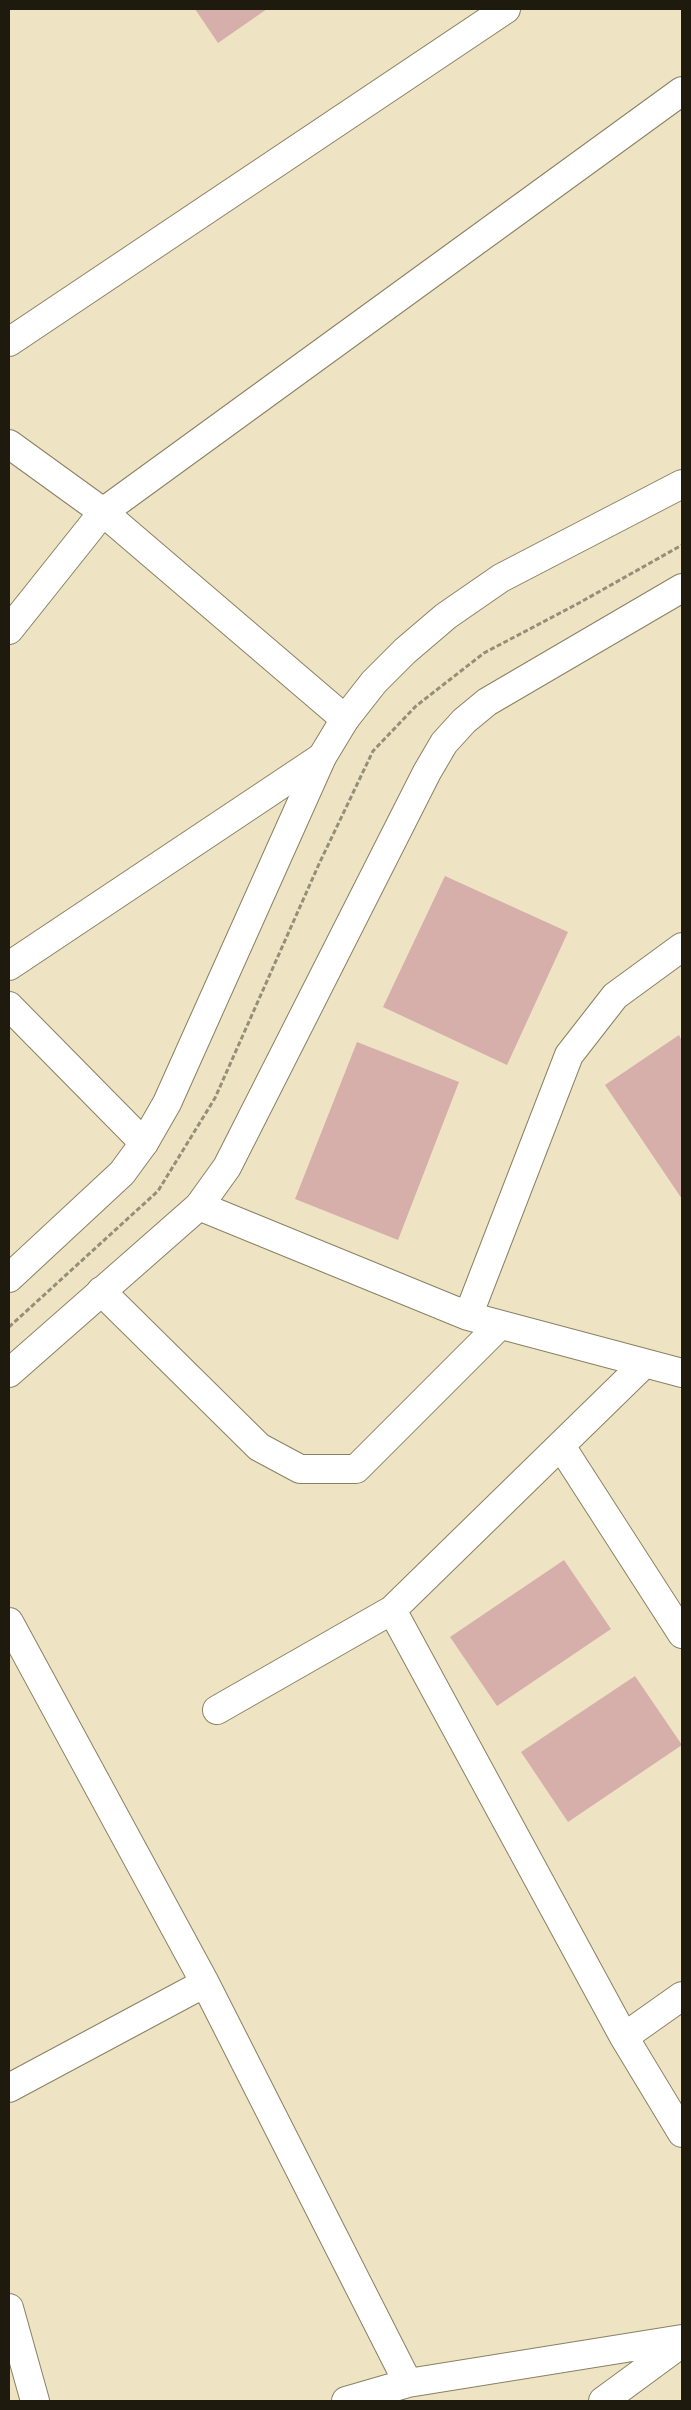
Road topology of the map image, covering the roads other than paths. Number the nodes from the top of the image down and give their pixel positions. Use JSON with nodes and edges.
{"nodes":[{"id":1,"x":506,"y":9,"type":"edge"},
{"id":2,"x":682,"y":91,"type":"edge"},
{"id":3,"x":9,"y":342,"type":"edge"},
{"id":4,"x":9,"y":444,"type":"edge"},
{"id":5,"x":682,"y":484,"type":"edge"},
{"id":6,"x":102,"y":512,"type":"junction"},
{"id":7,"x":682,"y":588,"type":"edge"},
{"id":8,"x":9,"y":630,"type":"edge"},
{"id":9,"x":344,"y":719,"type":"junction"},
{"id":10,"x":322,"y":757,"type":"junction"},
{"id":11,"x":682,"y":947,"type":"edge"},
{"id":12,"x":9,"y":966,"type":"edge"},
{"id":13,"x":9,"y":1006,"type":"edge"},
{"id":14,"x":144,"y":1143,"type":"junction"},
{"id":15,"x":199,"y":1206,"type":"junction"},
{"id":16,"x":9,"y":1278,"type":"edge"},
{"id":17,"x":101,"y":1291,"type":"junction"},
{"id":18,"x":468,"y":1316,"type":"junction"},
{"id":19,"x":500,"y":1325,"type":"junction"},
{"id":20,"x":644,"y":1364,"type":"junction"},
{"id":21,"x":9,"y":1373,"type":"edge"},
{"id":22,"x":682,"y":1373,"type":"edge"},
{"id":23,"x":562,"y":1446,"type":"junction"},
{"id":24,"x":392,"y":1610,"type":"junction"},
{"id":25,"x":9,"y":1622,"type":"edge"},
{"id":26,"x":682,"y":1634,"type":"edge"},
{"id":27,"x":218,"y":1710,"type":"dead end"},
{"id":28,"x":205,"y":1983,"type":"junction"},
{"id":29,"x":682,"y":1996,"type":"edge"},
{"id":30,"x":624,"y":2037,"type":"junction"},
{"id":31,"x":9,"y":2088,"type":"edge"},
{"id":32,"x":682,"y":2133,"type":"edge"},
{"id":33,"x":9,"y":2308,"type":"edge"},
{"id":34,"x":682,"y":2339,"type":"edge"},
{"id":35,"x":682,"y":2343,"type":"edge"},
{"id":36,"x":408,"y":2384,"type":"junction"},
{"id":37,"x":35,"y":2401,"type":"edge"},
{"id":38,"x":346,"y":2401,"type":"edge"},
{"id":39,"x":603,"y":2401,"type":"edge"}],
"edges":[{"from":1,"to":3,"type":"street"},
{"from":2,"to":6,"type":"street"},
{"from":4,"to":6,"type":"street"},
{"from":5,"to":9,"type":"street"},
{"from":6,"to":8,"type":"street"},
{"from":6,"to":9,"type":"street"},
{"from":7,"to":15,"type":"street"},
{"from":9,"to":10,"type":"street"},
{"from":10,"to":12,"type":"street"},
{"from":10,"to":14,"type":"street"},
{"from":11,"to":18,"type":"street"},
{"from":13,"to":14,"type":"street"},
{"from":14,"to":16,"type":"street"},
{"from":15,"to":17,"type":"street"},
{"from":15,"to":18,"type":"street"},
{"from":17,"to":19,"type":"street"},
{"from":17,"to":21,"type":"street"},
{"from":18,"to":19,"type":"street"},
{"from":19,"to":20,"type":"street"},
{"from":20,"to":22,"type":"street"},
{"from":20,"to":23,"type":"street"},
{"from":23,"to":24,"type":"street"},
{"from":23,"to":26,"type":"street"},
{"from":24,"to":27,"type":"street"},
{"from":24,"to":30,"type":"street"},
{"from":25,"to":28,"type":"street"},
{"from":28,"to":31,"type":"street"},
{"from":28,"to":36,"type":"street"},
{"from":29,"to":30,"type":"street"},
{"from":30,"to":32,"type":"street"},
{"from":33,"to":37,"type":"street"},
{"from":34,"to":36,"type":"street"},
{"from":35,"to":39,"type":"street"},
{"from":36,"to":38,"type":"street"}]}
